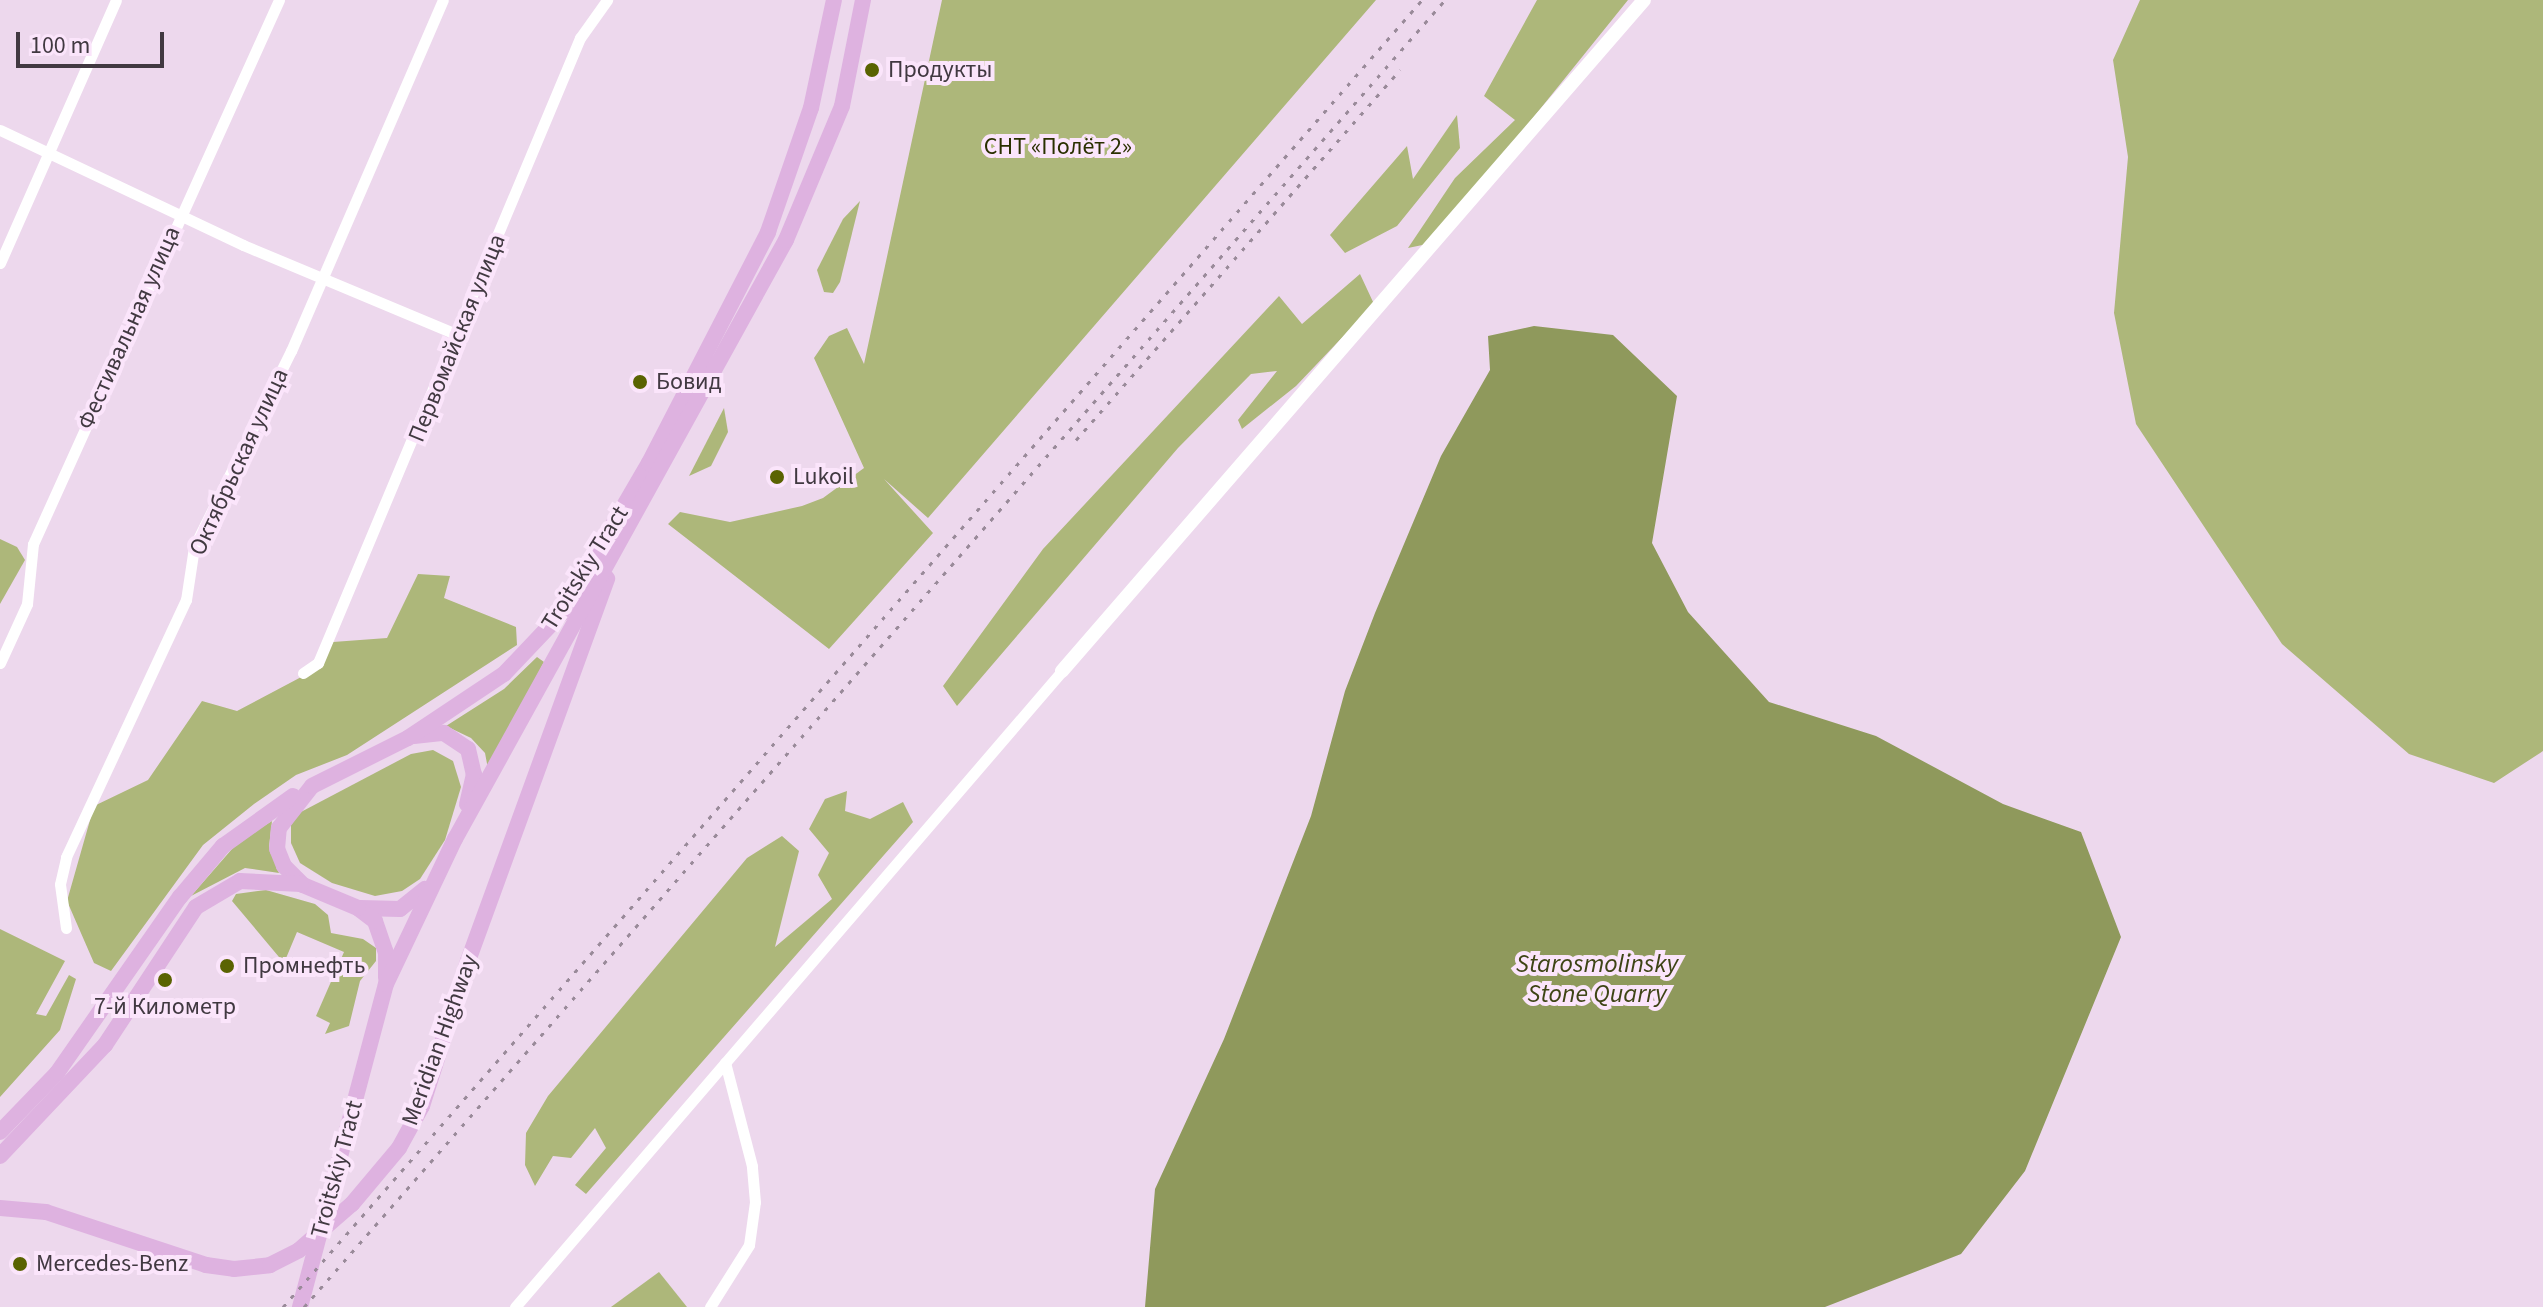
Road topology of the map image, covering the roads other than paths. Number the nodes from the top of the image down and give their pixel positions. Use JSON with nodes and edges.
{"nodes":[{"id":1,"x":116,"y":0,"type":"edge"},
{"id":2,"x":279,"y":0,"type":"edge"},
{"id":3,"x":443,"y":0,"type":"edge"},
{"id":4,"x":607,"y":0,"type":"edge"},
{"id":5,"x":834,"y":0,"type":"edge"},
{"id":6,"x":863,"y":0,"type":"edge"},
{"id":7,"x":1644,"y":0,"type":"edge"},
{"id":8,"x":0,"y":130,"type":"edge"},
{"id":9,"x":49,"y":152,"type":"junction"},
{"id":10,"x":180,"y":212,"type":"junction"},
{"id":11,"x":0,"y":263,"type":"edge"},
{"id":12,"x":319,"y":279,"type":"junction"},
{"id":13,"x":458,"y":335,"type":"junction"},
{"id":14,"x":617,"y":547,"type":"junction"},
{"id":15,"x":0,"y":663,"type":"edge"},
{"id":16,"x":1062,"y":671,"type":"joint"},
{"id":17,"x":303,"y":673,"type":"dead end"},
{"id":18,"x":408,"y":738,"type":"junction"},
{"id":19,"x":312,"y":786,"type":"junction"},
{"id":20,"x":455,"y":839,"type":"junction"},
{"id":21,"x":440,"y":869,"type":"junction"},
{"id":22,"x":303,"y":885,"type":"junction"},
{"id":23,"x":358,"y":908,"type":"junction"},
{"id":24,"x":66,"y":928,"type":"dead end"},
{"id":25,"x":386,"y":984,"type":"junction"},
{"id":26,"x":725,"y":1062,"type":"junction"},
{"id":27,"x":0,"y":1132,"type":"edge"},
{"id":28,"x":0,"y":1156,"type":"edge"},
{"id":29,"x":0,"y":1208,"type":"edge"},
{"id":30,"x":300,"y":1307,"type":"edge"},
{"id":31,"x":515,"y":1307,"type":"edge"},
{"id":32,"x":710,"y":1307,"type":"edge"}],
"edges":[{"from":1,"to":9,"type":"street"},
{"from":2,"to":10,"type":"street","name":"Фестивальная улица"},
{"from":3,"to":12,"type":"street","name":"Октябрьская улица"},
{"from":4,"to":13,"type":"street","name":"Первомайская улица"},
{"from":5,"to":18,"type":"main road","name":"Troitskiy Tract"},
{"from":6,"to":14,"type":"main road","name":"Troitskiy Tract"},
{"from":7,"to":16,"type":"street"},
{"from":8,"to":9,"type":"street"},
{"from":9,"to":10,"type":"street"},
{"from":9,"to":11,"type":"street"},
{"from":10,"to":12,"type":"street"},
{"from":10,"to":15,"type":"street","name":"Фестивальная улица"},
{"from":12,"to":13,"type":"street"},
{"from":12,"to":24,"type":"street","name":"Октябрьская улица"},
{"from":13,"to":17,"type":"street","name":"Первомайская улица"},
{"from":14,"to":20,"type":"main road","name":"Troitskiy Tract"},
{"from":14,"to":29,"type":"main road","name":"Meridian Highway"},
{"from":16,"to":26,"type":"street"},
{"from":18,"to":19,"type":"main road","name":"Troitskiy Tract"},
{"from":18,"to":20,"type":"main road"},
{"from":19,"to":22,"type":"main road","name":"Troitskiy Tract"},
{"from":19,"to":27,"type":"main road"},
{"from":20,"to":21,"type":"main road","name":"Troitskiy Tract"},
{"from":21,"to":23,"type":"main road"},
{"from":21,"to":25,"type":"main road","name":"Troitskiy Tract"},
{"from":22,"to":23,"type":"main road","name":"Troitskiy Tract"},
{"from":22,"to":28,"type":"main road"},
{"from":23,"to":25,"type":"main road","name":"Troitskiy Tract"},
{"from":25,"to":30,"type":"main road","name":"Troitskiy Tract"},
{"from":26,"to":31,"type":"street"},
{"from":26,"to":32,"type":"street"}]}
